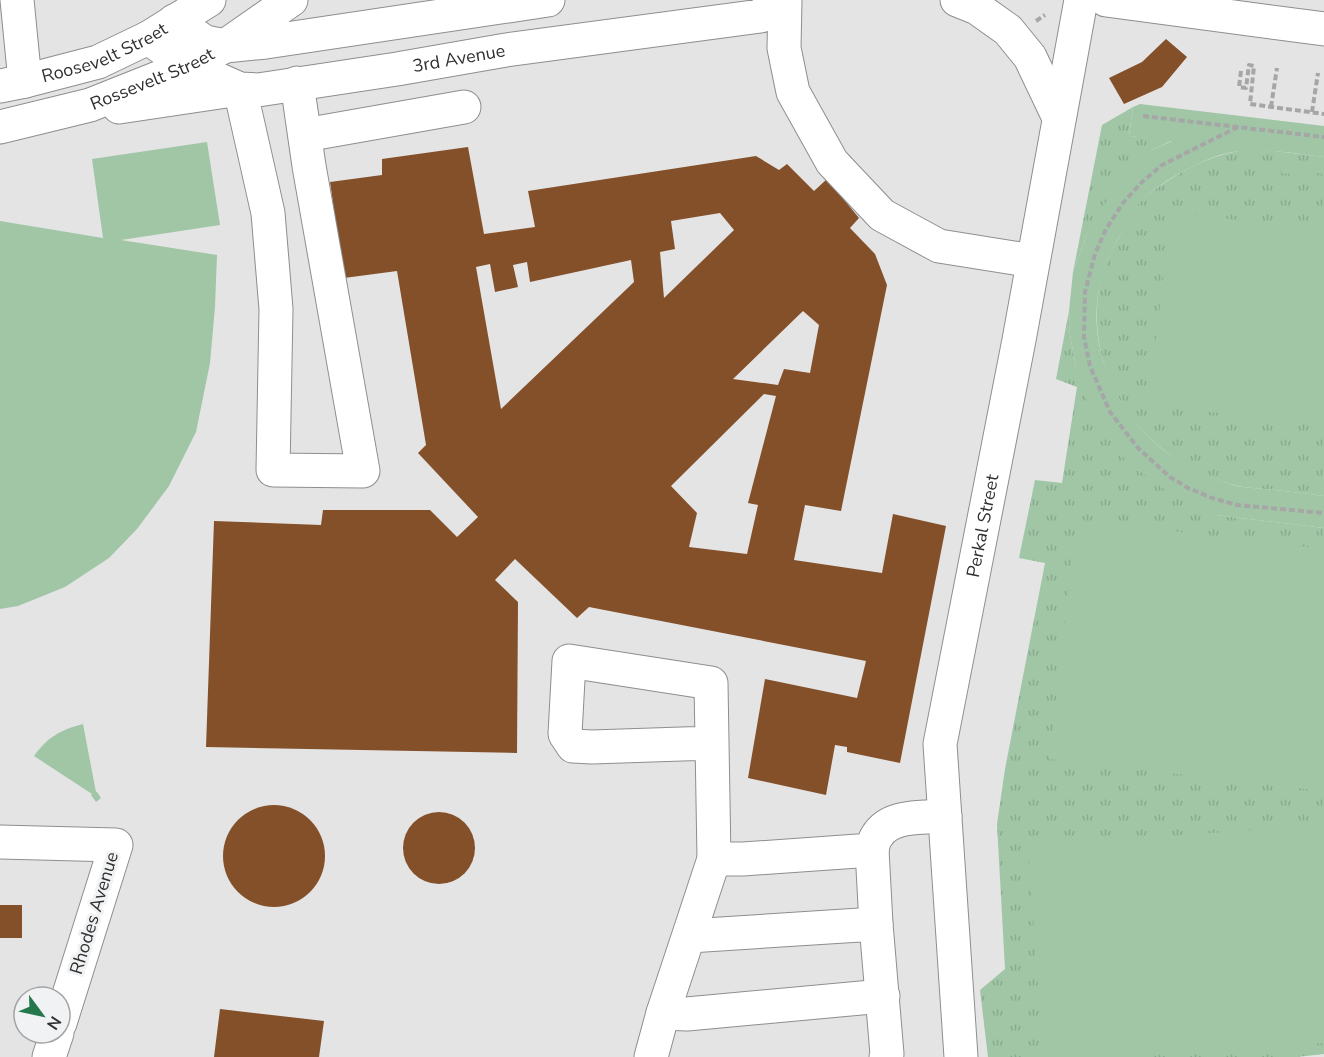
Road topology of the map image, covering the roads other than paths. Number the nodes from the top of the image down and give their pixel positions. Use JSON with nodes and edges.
{"nodes":[{"id":1,"x":17,"y":0,"type":"edge"},
{"id":2,"x":209,"y":0,"type":"edge"},
{"id":3,"x":291,"y":0,"type":"edge"},
{"id":4,"x":548,"y":0,"type":"edge"},
{"id":5,"x":775,"y":0,"type":"edge"},
{"id":6,"x":785,"y":0,"type":"edge"},
{"id":7,"x":957,"y":0,"type":"edge"},
{"id":8,"x":1081,"y":0,"type":"edge"},
{"id":9,"x":1106,"y":0,"type":"edge"},
{"id":10,"x":435,"y":17,"type":"junction"},
{"id":11,"x":161,"y":29,"type":"junction"},
{"id":12,"x":1324,"y":29,"type":"edge"},
{"id":13,"x":225,"y":46,"type":"junction"},
{"id":14,"x":444,"y":61,"type":"junction"},
{"id":15,"x":188,"y":66,"type":"junction"},
{"id":16,"x":13,"y":83,"type":"edge"},
{"id":17,"x":297,"y":83,"type":"junction"},
{"id":18,"x":240,"y":89,"type":"junction"},
{"id":19,"x":90,"y":105,"type":"junction"},
{"id":20,"x":464,"y":107,"type":"dead end"},
{"id":21,"x":1059,"y":118,"type":"junction"},
{"id":22,"x":0,"y":127,"type":"edge"},
{"id":23,"x":305,"y":135,"type":"junction"},
{"id":24,"x":1033,"y":261,"type":"junction"},
{"id":25,"x":712,"y":743,"type":"junction"},
{"id":26,"x":945,"y":816,"type":"junction"},
{"id":27,"x":0,"y":842,"type":"edge"},
{"id":28,"x":872,"y":850,"type":"junction"},
{"id":29,"x":714,"y":859,"type":"junction"},
{"id":30,"x":876,"y":924,"type":"junction"},
{"id":31,"x":689,"y":936,"type":"junction"},
{"id":32,"x":72,"y":985,"type":"edge"},
{"id":33,"x":883,"y":996,"type":"junction"},
{"id":34,"x":663,"y":1013,"type":"junction"},
{"id":35,"x":651,"y":1057,"type":"edge"},
{"id":36,"x":886,"y":1057,"type":"edge"},
{"id":37,"x":961,"y":1057,"type":"edge"}],
"edges":[{"from":1,"to":16,"type":"street"},
{"from":2,"to":11,"type":"street","name":"Roosevelt Street"},
{"from":3,"to":13,"type":"street","name":"Rossevelt Street"},
{"from":4,"to":10,"type":"street"},
{"from":5,"to":14,"type":"street","name":"3rd Avenue"},
{"from":6,"to":24,"type":"street"},
{"from":7,"to":21,"type":"street"},
{"from":8,"to":21,"type":"street","name":"Perkal Street"},
{"from":9,"to":12,"type":"street"},
{"from":10,"to":13,"type":"street"},
{"from":10,"to":14,"type":"street"},
{"from":11,"to":13,"type":"street"},
{"from":11,"to":15,"type":"street","name":"3rd Avenue"},
{"from":11,"to":16,"type":"street","name":"Roosevelt Street"},
{"from":13,"to":15,"type":"street","name":"Rossevelt Street"},
{"from":14,"to":17,"type":"street","name":"3rd Avenue"},
{"from":15,"to":18,"type":"street","name":"3rd Avenue"},
{"from":15,"to":19,"type":"street","name":"Rossevelt Street"},
{"from":17,"to":18,"type":"street","name":"3rd Avenue"},
{"from":17,"to":23,"type":"street"},
{"from":18,"to":19,"type":"street"},
{"from":18,"to":23,"type":"street"},
{"from":19,"to":22,"type":"street","name":"Rossevelt Street"},
{"from":20,"to":23,"type":"street"},
{"from":21,"to":24,"type":"street","name":"Perkal Street"},
{"from":24,"to":26,"type":"street","name":"Perkal Street"},
{"from":25,"to":25,"type":"street"},
{"from":25,"to":29,"type":"street"},
{"from":26,"to":28,"type":"street"},
{"from":26,"to":37,"type":"street","name":"Perkal Street"},
{"from":27,"to":32,"type":"street","name":"Rhodes Avenue"},
{"from":28,"to":29,"type":"street"},
{"from":28,"to":30,"type":"street"},
{"from":29,"to":31,"type":"street"},
{"from":30,"to":31,"type":"street"},
{"from":30,"to":33,"type":"street"},
{"from":31,"to":34,"type":"street"},
{"from":33,"to":34,"type":"street"},
{"from":33,"to":36,"type":"street"},
{"from":34,"to":35,"type":"street"}]}
